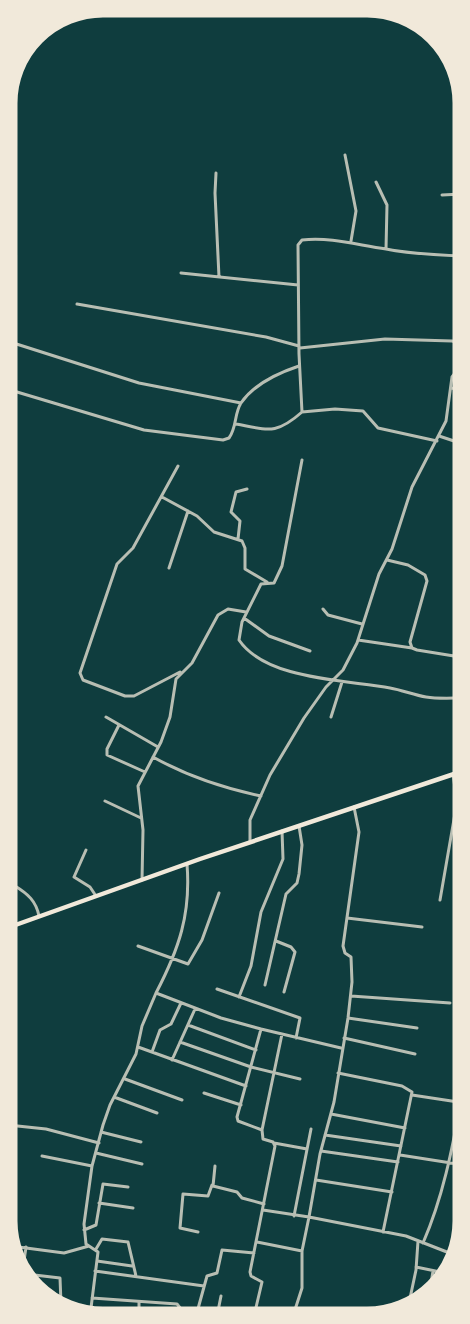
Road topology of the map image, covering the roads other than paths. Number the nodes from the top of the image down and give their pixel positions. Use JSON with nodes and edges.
{"nodes":[{"id":1,"x":345,"y":155,"type":"dead end"},
{"id":2,"x":216,"y":173,"type":"dead end"},
{"id":3,"x":376,"y":182,"type":"dead end"},
{"id":4,"x":454,"y":194,"type":"edge"},
{"id":5,"x":442,"y":195,"type":"dead end"},
{"id":6,"x":351,"y":241,"type":"junction"},
{"id":7,"x":386,"y":249,"type":"junction"},
{"id":8,"x":454,"y":255,"type":"edge"},
{"id":9,"x":181,"y":273,"type":"dead end"},
{"id":10,"x":219,"y":277,"type":"junction"},
{"id":11,"x":298,"y":285,"type":"junction"},
{"id":12,"x":77,"y":304,"type":"dead end"},
{"id":13,"x":454,"y":341,"type":"edge"},
{"id":14,"x":17,"y":344,"type":"edge"},
{"id":15,"x":299,"y":347,"type":"junction"},
{"id":16,"x":299,"y":366,"type":"junction"},
{"id":17,"x":454,"y":375,"type":"edge"},
{"id":18,"x":451,"y":388,"type":"joint"},
{"id":19,"x":17,"y":392,"type":"edge"},
{"id":20,"x":241,"y":403,"type":"junction"},
{"id":21,"x":302,"y":412,"type":"junction"},
{"id":22,"x":236,"y":424,"type":"junction"},
{"id":23,"x":439,"y":436,"type":"junction"},
{"id":24,"x":437,"y":441,"type":"junction"},
{"id":25,"x":454,"y":441,"type":"edge"},
{"id":26,"x":302,"y":460,"type":"dead end"},
{"id":27,"x":178,"y":466,"type":"dead end"},
{"id":28,"x":248,"y":489,"type":"dead end"},
{"id":29,"x":162,"y":497,"type":"junction"},
{"id":30,"x":189,"y":511,"type":"junction"},
{"id":31,"x":238,"y":539,"type":"junction"},
{"id":32,"x":386,"y":560,"type":"junction"},
{"id":33,"x":169,"y":568,"type":"dead end"},
{"id":34,"x":267,"y":582,"type":"junction"},
{"id":35,"x":322,"y":609,"type":"dead end"},
{"id":36,"x":246,"y":612,"type":"junction"},
{"id":37,"x":244,"y":618,"type":"junction"},
{"id":38,"x":362,"y":624,"type":"junction"},
{"id":39,"x":358,"y":640,"type":"junction"},
{"id":40,"x":412,"y":648,"type":"junction"},
{"id":41,"x":309,"y":651,"type":"dead end"},
{"id":42,"x":454,"y":656,"type":"edge"},
{"id":43,"x":180,"y":672,"type":"junction"},
{"id":44,"x":334,"y":680,"type":"junction"},
{"id":45,"x":342,"y":682,"type":"junction"},
{"id":46,"x":453,"y":697,"type":"edge"},
{"id":47,"x":106,"y":717,"type":"dead end"},
{"id":48,"x":331,"y":717,"type":"dead end"},
{"id":49,"x":119,"y":725,"type":"junction"},
{"id":50,"x":158,"y":747,"type":"junction"},
{"id":51,"x":153,"y":757,"type":"junction"},
{"id":52,"x":145,"y":772,"type":"junction"},
{"id":53,"x":453,"y":774,"type":"edge"},
{"id":54,"x":261,"y":796,"type":"junction"},
{"id":55,"x":105,"y":801,"type":"dead end"},
{"id":56,"x":354,"y":807,"type":"junction"},
{"id":57,"x":141,"y":818,"type":"junction"},
{"id":58,"x":453,"y":823,"type":"edge"},
{"id":59,"x":299,"y":826,"type":"junction"},
{"id":60,"x":282,"y":831,"type":"junction"},
{"id":61,"x":250,"y":842,"type":"junction"},
{"id":62,"x":86,"y":850,"type":"dead end"},
{"id":63,"x":187,"y":864,"type":"junction"},
{"id":64,"x":142,"y":880,"type":"junction"},
{"id":65,"x":16,"y":887,"type":"edge"},
{"id":66,"x":219,"y":893,"type":"dead end"},
{"id":67,"x":96,"y":896,"type":"junction"},
{"id":68,"x":440,"y":900,"type":"dead end"},
{"id":69,"x":39,"y":916,"type":"junction"},
{"id":70,"x":347,"y":918,"type":"junction"},
{"id":71,"x":16,"y":925,"type":"edge"},
{"id":72,"x":422,"y":927,"type":"dead end"},
{"id":73,"x":276,"y":941,"type":"junction"},
{"id":74,"x":138,"y":946,"type":"dead end"},
{"id":75,"x":173,"y":959,"type":"junction"},
{"id":76,"x":265,"y":986,"type":"dead end"},
{"id":77,"x":217,"y":989,"type":"dead end"},
{"id":78,"x":284,"y":992,"type":"dead end"},
{"id":79,"x":156,"y":993,"type":"junction"},
{"id":80,"x":351,"y":996,"type":"junction"},
{"id":81,"x":239,"y":997,"type":"junction"},
{"id":82,"x":181,"y":1003,"type":"junction"},
{"id":83,"x":450,"y":1003,"type":"dead end"},
{"id":84,"x":195,"y":1009,"type":"junction"},
{"id":85,"x":348,"y":1018,"type":"junction"},
{"id":86,"x":189,"y":1025,"type":"junction"},
{"id":87,"x":417,"y":1028,"type":"dead end"},
{"id":88,"x":261,"y":1029,"type":"junction"},
{"id":89,"x":282,"y":1034,"type":"junction"},
{"id":90,"x":296,"y":1038,"type":"junction"},
{"id":91,"x":344,"y":1038,"type":"junction"},
{"id":92,"x":180,"y":1042,"type":"junction"},
{"id":93,"x":138,"y":1047,"type":"junction"},
{"id":94,"x":341,"y":1048,"type":"junction"},
{"id":95,"x":256,"y":1050,"type":"junction"},
{"id":96,"x":152,"y":1052,"type":"junction"},
{"id":97,"x":416,"y":1054,"type":"dead end"},
{"id":98,"x":172,"y":1060,"type":"junction"},
{"id":99,"x":251,"y":1067,"type":"junction"},
{"id":100,"x":274,"y":1072,"type":"junction"},
{"id":101,"x":338,"y":1073,"type":"junction"},
{"id":102,"x":125,"y":1079,"type":"junction"},
{"id":103,"x":300,"y":1079,"type":"dead end"},
{"id":104,"x":246,"y":1086,"type":"junction"},
{"id":105,"x":204,"y":1093,"type":"dead end"},
{"id":106,"x":412,"y":1095,"type":"junction"},
{"id":107,"x":114,"y":1097,"type":"junction"},
{"id":108,"x":182,"y":1100,"type":"dead end"},
{"id":109,"x":453,"y":1100,"type":"edge"},
{"id":110,"x":241,"y":1105,"type":"junction"},
{"id":111,"x":157,"y":1113,"type":"dead end"},
{"id":112,"x":331,"y":1114,"type":"junction"},
{"id":113,"x":16,"y":1126,"type":"edge"},
{"id":114,"x":405,"y":1128,"type":"junction"},
{"id":115,"x":311,"y":1129,"type":"dead end"},
{"id":116,"x":262,"y":1130,"type":"junction"},
{"id":117,"x":102,"y":1132,"type":"junction"},
{"id":118,"x":325,"y":1135,"type":"junction"},
{"id":119,"x":141,"y":1142,"type":"dead end"},
{"id":120,"x":99,"y":1143,"type":"junction"},
{"id":121,"x":274,"y":1143,"type":"junction"},
{"id":122,"x":401,"y":1146,"type":"junction"},
{"id":123,"x":453,"y":1146,"type":"edge"},
{"id":124,"x":307,"y":1149,"type":"junction"},
{"id":125,"x":321,"y":1151,"type":"junction"},
{"id":126,"x":96,"y":1153,"type":"junction"},
{"id":127,"x":400,"y":1155,"type":"junction"},
{"id":128,"x":42,"y":1156,"type":"dead end"},
{"id":129,"x":398,"y":1162,"type":"junction"},
{"id":130,"x":450,"y":1163,"type":"junction"},
{"id":131,"x":453,"y":1163,"type":"edge"},
{"id":132,"x":141,"y":1164,"type":"dead end"},
{"id":133,"x":92,"y":1166,"type":"junction"},
{"id":134,"x":215,"y":1166,"type":"dead end"},
{"id":135,"x":316,"y":1180,"type":"junction"},
{"id":136,"x":212,"y":1185,"type":"junction"},
{"id":137,"x":128,"y":1187,"type":"dead end"},
{"id":138,"x":392,"y":1192,"type":"junction"},
{"id":139,"x":99,"y":1203,"type":"junction"},
{"id":140,"x":264,"y":1204,"type":"junction"},
{"id":141,"x":133,"y":1208,"type":"dead end"},
{"id":142,"x":263,"y":1210,"type":"junction"},
{"id":143,"x":294,"y":1216,"type":"junction"},
{"id":144,"x":309,"y":1217,"type":"junction"},
{"id":145,"x":84,"y":1230,"type":"junction"},
{"id":146,"x":198,"y":1232,"type":"dead end"},
{"id":147,"x":383,"y":1232,"type":"junction"},
{"id":148,"x":257,"y":1242,"type":"junction"},
{"id":149,"x":421,"y":1242,"type":"junction"},
{"id":150,"x":89,"y":1246,"type":"junction"},
{"id":151,"x":21,"y":1247,"type":"edge"},
{"id":152,"x":26,"y":1247,"type":"junction"},
{"id":153,"x":96,"y":1249,"type":"junction"},
{"id":154,"x":302,"y":1251,"type":"junction"},
{"id":155,"x":448,"y":1252,"type":"edge"},
{"id":156,"x":254,"y":1253,"type":"junction"},
{"id":157,"x":25,"y":1257,"type":"edge"},
{"id":158,"x":97,"y":1261,"type":"junction"},
{"id":159,"x":132,"y":1266,"type":"junction"},
{"id":160,"x":416,"y":1267,"type":"junction"},
{"id":161,"x":95,"y":1271,"type":"junction"},
{"id":162,"x":433,"y":1271,"type":"junction"},
{"id":163,"x":437,"y":1272,"type":"edge"},
{"id":164,"x":37,"y":1275,"type":"edge"},
{"id":165,"x":136,"y":1276,"type":"junction"},
{"id":166,"x":432,"y":1278,"type":"edge"},
{"id":167,"x":204,"y":1286,"type":"junction"},
{"id":168,"x":61,"y":1296,"type":"edge"},
{"id":169,"x":221,"y":1296,"type":"dead end"},
{"id":170,"x":410,"y":1296,"type":"edge"},
{"id":171,"x":92,"y":1298,"type":"junction"},
{"id":172,"x":139,"y":1302,"type":"junction"},
{"id":173,"x":91,"y":1306,"type":"edge"},
{"id":174,"x":139,"y":1308,"type":"edge"},
{"id":175,"x":179,"y":1308,"type":"edge"},
{"id":176,"x":198,"y":1308,"type":"edge"},
{"id":177,"x":219,"y":1308,"type":"edge"},
{"id":178,"x":256,"y":1308,"type":"edge"},
{"id":179,"x":296,"y":1308,"type":"edge"}],
"edges":[{"from":1,"to":6,"type":"street"},
{"from":2,"to":10,"type":"street"},
{"from":3,"to":7,"type":"street"},
{"from":4,"to":5,"type":"street"},
{"from":6,"to":7,"type":"street"},
{"from":6,"to":11,"type":"street"},
{"from":7,"to":8,"type":"street"},
{"from":9,"to":10,"type":"street"},
{"from":10,"to":11,"type":"street"},
{"from":11,"to":15,"type":"street"},
{"from":12,"to":15,"type":"street"},
{"from":13,"to":15,"type":"street"},
{"from":14,"to":20,"type":"street"},
{"from":15,"to":16,"type":"street"},
{"from":16,"to":20,"type":"street"},
{"from":16,"to":21,"type":"street"},
{"from":17,"to":18,"type":"street"},
{"from":18,"to":23,"type":"street"},
{"from":19,"to":22,"type":"street"},
{"from":20,"to":22,"type":"street"},
{"from":21,"to":22,"type":"street"},
{"from":21,"to":24,"type":"street"},
{"from":23,"to":24,"type":"street"},
{"from":23,"to":25,"type":"street"},
{"from":24,"to":32,"type":"street"},
{"from":26,"to":34,"type":"street"},
{"from":27,"to":29,"type":"street"},
{"from":28,"to":31,"type":"street"},
{"from":29,"to":30,"type":"street"},
{"from":29,"to":43,"type":"street"},
{"from":30,"to":31,"type":"street"},
{"from":30,"to":33,"type":"street"},
{"from":31,"to":34,"type":"street"},
{"from":32,"to":38,"type":"street"},
{"from":32,"to":40,"type":"street"},
{"from":34,"to":36,"type":"street"},
{"from":35,"to":38,"type":"street"},
{"from":36,"to":37,"type":"street"},
{"from":36,"to":43,"type":"street"},
{"from":37,"to":41,"type":"street"},
{"from":37,"to":44,"type":"street"},
{"from":38,"to":39,"type":"street"},
{"from":39,"to":40,"type":"street"},
{"from":39,"to":44,"type":"street"},
{"from":40,"to":42,"type":"street"},
{"from":43,"to":50,"type":"street"},
{"from":44,"to":45,"type":"street"},
{"from":44,"to":54,"type":"street"},
{"from":45,"to":46,"type":"street"},
{"from":45,"to":48,"type":"street"},
{"from":47,"to":49,"type":"street"},
{"from":49,"to":50,"type":"street"},
{"from":49,"to":52,"type":"street"},
{"from":50,"to":51,"type":"street"},
{"from":51,"to":52,"type":"street"},
{"from":51,"to":54,"type":"street"},
{"from":52,"to":57,"type":"street"},
{"from":53,"to":56,"type":"main road"},
{"from":54,"to":61,"type":"street"},
{"from":55,"to":57,"type":"street"},
{"from":56,"to":59,"type":"main road"},
{"from":56,"to":70,"type":"street"},
{"from":57,"to":64,"type":"street"},
{"from":58,"to":68,"type":"street"},
{"from":59,"to":60,"type":"main road"},
{"from":59,"to":73,"type":"street"},
{"from":60,"to":61,"type":"main road"},
{"from":60,"to":81,"type":"street"},
{"from":61,"to":63,"type":"main road"},
{"from":62,"to":67,"type":"street"},
{"from":63,"to":64,"type":"main road"},
{"from":63,"to":75,"type":"street"},
{"from":64,"to":67,"type":"main road"},
{"from":65,"to":69,"type":"street"},
{"from":66,"to":75,"type":"street"},
{"from":67,"to":69,"type":"main road"},
{"from":69,"to":71,"type":"main road"},
{"from":70,"to":72,"type":"street"},
{"from":70,"to":80,"type":"street"},
{"from":73,"to":76,"type":"street"},
{"from":73,"to":78,"type":"street"},
{"from":74,"to":75,"type":"street"},
{"from":75,"to":79,"type":"street"},
{"from":77,"to":81,"type":"street"},
{"from":79,"to":82,"type":"street"},
{"from":79,"to":93,"type":"street"},
{"from":80,"to":83,"type":"street"},
{"from":80,"to":85,"type":"street"},
{"from":81,"to":90,"type":"street"},
{"from":82,"to":84,"type":"street"},
{"from":82,"to":96,"type":"street"},
{"from":84,"to":86,"type":"street"},
{"from":84,"to":88,"type":"street"},
{"from":85,"to":87,"type":"street"},
{"from":85,"to":91,"type":"street"},
{"from":86,"to":92,"type":"street"},
{"from":86,"to":95,"type":"street"},
{"from":88,"to":89,"type":"street"},
{"from":88,"to":95,"type":"street"},
{"from":89,"to":90,"type":"street"},
{"from":89,"to":100,"type":"street"},
{"from":90,"to":94,"type":"street"},
{"from":91,"to":94,"type":"street"},
{"from":91,"to":97,"type":"street"},
{"from":92,"to":98,"type":"street"},
{"from":92,"to":99,"type":"street"},
{"from":93,"to":96,"type":"street"},
{"from":93,"to":102,"type":"street"},
{"from":94,"to":101,"type":"street"},
{"from":95,"to":99,"type":"street"},
{"from":96,"to":98,"type":"street"},
{"from":98,"to":104,"type":"street"},
{"from":99,"to":100,"type":"street"},
{"from":99,"to":104,"type":"street"},
{"from":100,"to":103,"type":"street"},
{"from":100,"to":116,"type":"street"},
{"from":101,"to":106,"type":"street"},
{"from":101,"to":112,"type":"street"},
{"from":102,"to":107,"type":"street"},
{"from":102,"to":108,"type":"street"},
{"from":104,"to":110,"type":"street"},
{"from":105,"to":110,"type":"street"},
{"from":106,"to":109,"type":"street"},
{"from":106,"to":114,"type":"street"},
{"from":107,"to":111,"type":"street"},
{"from":107,"to":117,"type":"street"},
{"from":110,"to":116,"type":"street"},
{"from":112,"to":114,"type":"street"},
{"from":112,"to":118,"type":"street"},
{"from":113,"to":120,"type":"street"},
{"from":114,"to":122,"type":"street"},
{"from":115,"to":124,"type":"street"},
{"from":116,"to":121,"type":"street"},
{"from":117,"to":119,"type":"street"},
{"from":117,"to":120,"type":"street"},
{"from":118,"to":122,"type":"street"},
{"from":118,"to":125,"type":"street"},
{"from":120,"to":126,"type":"street"},
{"from":121,"to":124,"type":"street"},
{"from":121,"to":140,"type":"street"},
{"from":122,"to":127,"type":"street"},
{"from":123,"to":130,"type":"street"},
{"from":124,"to":143,"type":"street"},
{"from":125,"to":129,"type":"street"},
{"from":125,"to":135,"type":"street"},
{"from":126,"to":132,"type":"street"},
{"from":126,"to":133,"type":"street"},
{"from":127,"to":129,"type":"street"},
{"from":127,"to":130,"type":"street"},
{"from":128,"to":133,"type":"street"},
{"from":129,"to":138,"type":"street"},
{"from":130,"to":131,"type":"street"},
{"from":130,"to":149,"type":"street"},
{"from":133,"to":145,"type":"street"},
{"from":134,"to":136,"type":"street"},
{"from":135,"to":138,"type":"street"},
{"from":135,"to":144,"type":"street"},
{"from":136,"to":140,"type":"street"},
{"from":136,"to":146,"type":"street"},
{"from":137,"to":139,"type":"street"},
{"from":138,"to":147,"type":"street"},
{"from":139,"to":141,"type":"street"},
{"from":139,"to":145,"type":"street"},
{"from":140,"to":142,"type":"street"},
{"from":142,"to":143,"type":"street"},
{"from":142,"to":148,"type":"street"},
{"from":143,"to":144,"type":"street"},
{"from":144,"to":147,"type":"street"},
{"from":144,"to":154,"type":"street"},
{"from":145,"to":150,"type":"street"},
{"from":147,"to":149,"type":"street"},
{"from":148,"to":154,"type":"street"},
{"from":148,"to":156,"type":"street"},
{"from":149,"to":155,"type":"street"},
{"from":149,"to":160,"type":"street"},
{"from":150,"to":152,"type":"street"},
{"from":150,"to":153,"type":"street"},
{"from":151,"to":152,"type":"street"},
{"from":152,"to":157,"type":"street"},
{"from":153,"to":158,"type":"street"},
{"from":153,"to":159,"type":"street"},
{"from":154,"to":179,"type":"street"},
{"from":156,"to":167,"type":"street"},
{"from":156,"to":178,"type":"street"},
{"from":158,"to":159,"type":"street"},
{"from":158,"to":161,"type":"street"},
{"from":159,"to":165,"type":"street"},
{"from":160,"to":162,"type":"street"},
{"from":160,"to":170,"type":"street"},
{"from":161,"to":165,"type":"street"},
{"from":161,"to":171,"type":"street"},
{"from":162,"to":163,"type":"street"},
{"from":162,"to":166,"type":"street"},
{"from":164,"to":168,"type":"street"},
{"from":165,"to":167,"type":"street"},
{"from":167,"to":176,"type":"street"},
{"from":169,"to":177,"type":"street"},
{"from":171,"to":172,"type":"street"},
{"from":171,"to":173,"type":"street"},
{"from":172,"to":174,"type":"street"},
{"from":172,"to":175,"type":"street"}]}
